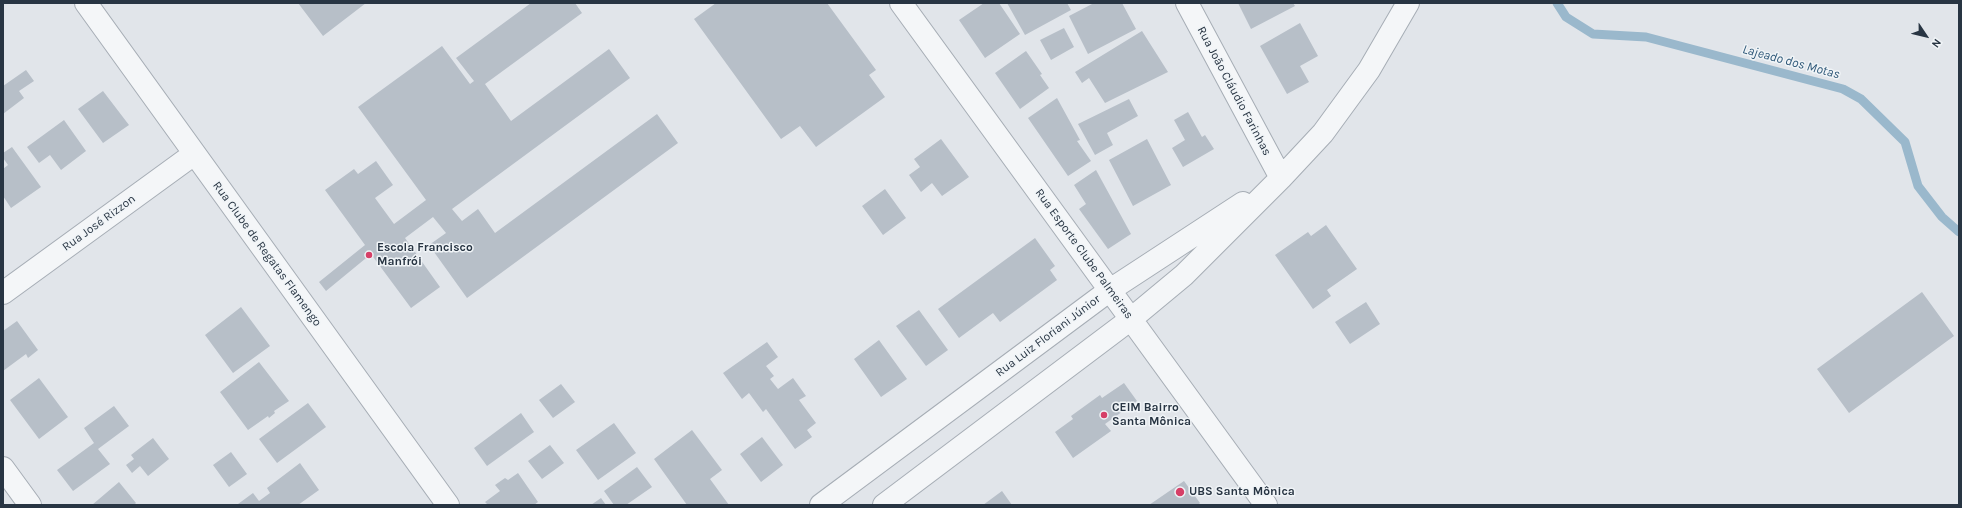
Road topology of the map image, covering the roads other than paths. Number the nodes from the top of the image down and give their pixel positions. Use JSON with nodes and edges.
{"nodes":[{"id":1,"x":86,"y":3,"type":"edge"},
{"id":2,"x":901,"y":3,"type":"edge"},
{"id":3,"x":1187,"y":3,"type":"edge"},
{"id":4,"x":1408,"y":3,"type":"edge"},
{"id":5,"x":194,"y":154,"type":"junction"},
{"id":6,"x":1281,"y":178,"type":"junction"},
{"id":7,"x":1110,"y":290,"type":"junction"},
{"id":8,"x":3,"y":293,"type":"edge"},
{"id":9,"x":1131,"y":319,"type":"junction"},
{"id":10,"x":3,"y":468,"type":"edge"},
{"id":11,"x":30,"y":505,"type":"edge"},
{"id":12,"x":448,"y":505,"type":"edge"},
{"id":13,"x":821,"y":505,"type":"edge"},
{"id":14,"x":884,"y":505,"type":"edge"},
{"id":15,"x":1266,"y":505,"type":"edge"}],
"edges":[{"from":1,"to":5,"type":"street","name":"Rua Clube de Regatas Flamengo"},
{"from":2,"to":7,"type":"street","name":"Rua Esporte Clube Palmeiras"},
{"from":3,"to":6,"type":"street","name":"Rua João Cláudio Farinhas"},
{"from":4,"to":6,"type":"street","name":"Rua Luiz Floriani Júnior"},
{"from":5,"to":8,"type":"street","name":"Rua José Rizzon"},
{"from":5,"to":12,"type":"street","name":"Rua Clube de Regatas Flamengo"},
{"from":6,"to":7,"type":"street","name":"Rua Luiz Floriani Júnior"},
{"from":6,"to":9,"type":"street","name":"Rua Luiz Floriani Júnior"},
{"from":7,"to":9,"type":"street","name":"Rua Esporte Clube Palmeiras"},
{"from":7,"to":13,"type":"street","name":"Rua Luiz Floriani Júnior"},
{"from":9,"to":14,"type":"street","name":"Rua Luiz Floriani Júnior"},
{"from":9,"to":15,"type":"street","name":"Rua Esporte Clube Palmeiras"},
{"from":10,"to":11,"type":"street"}]}
